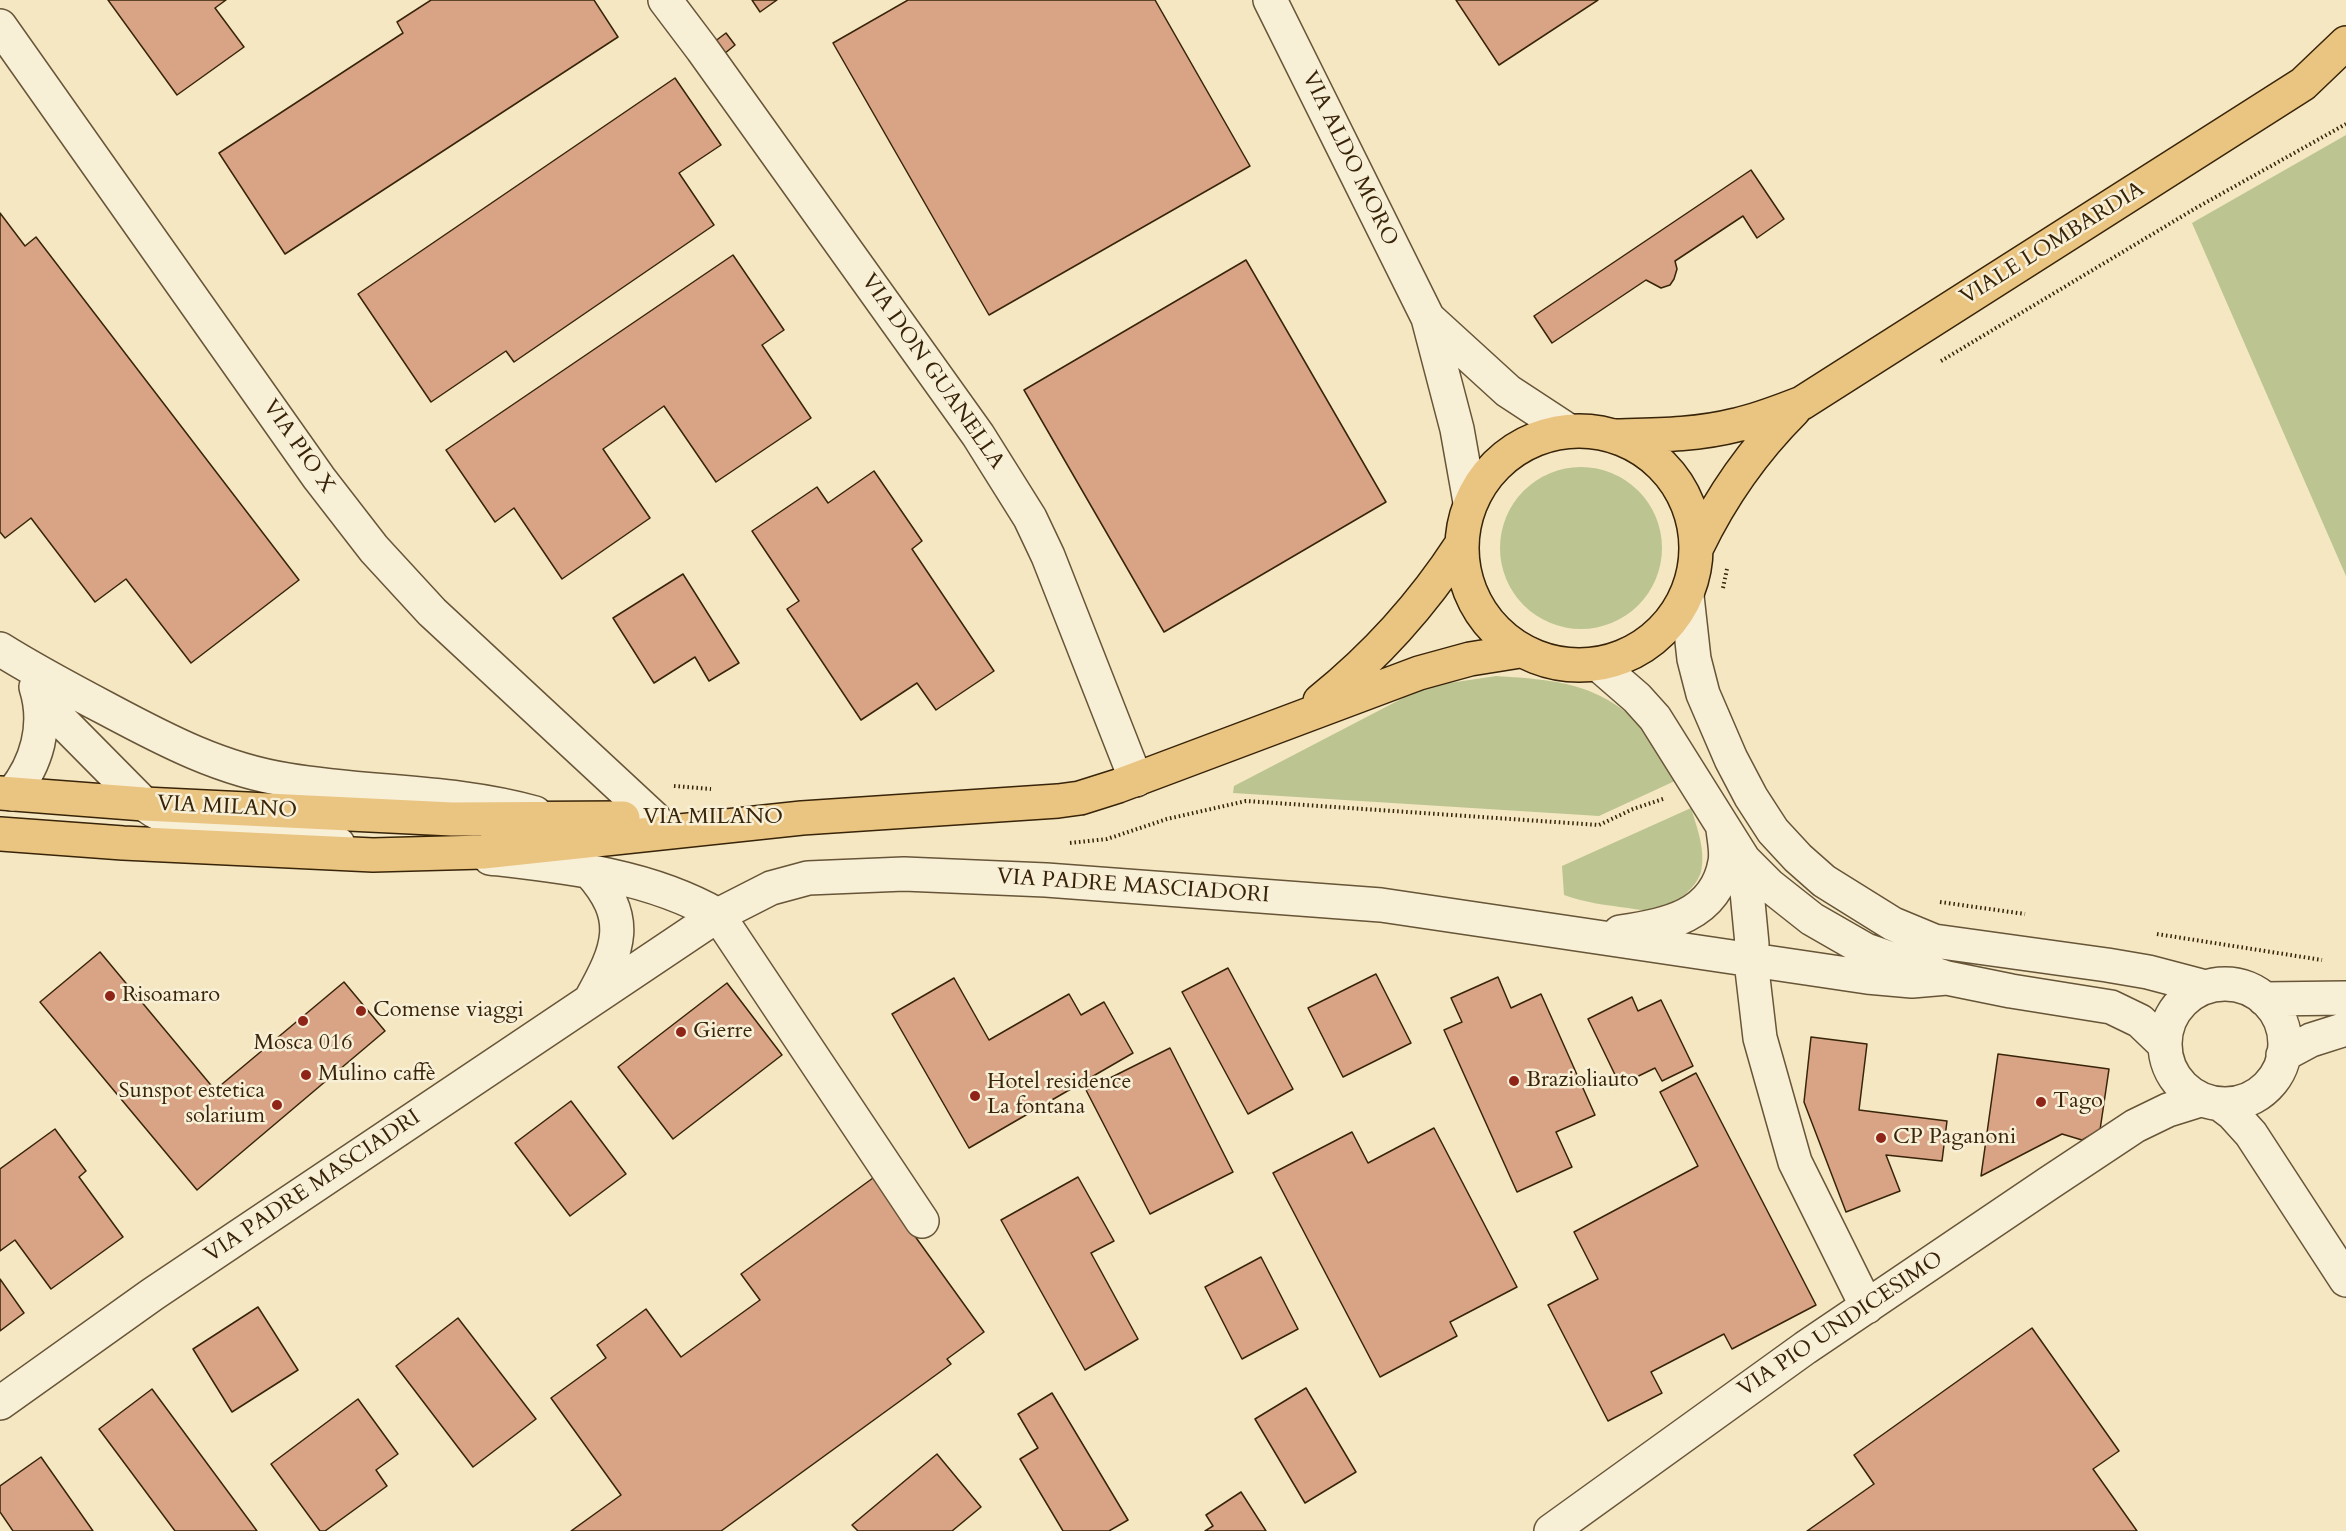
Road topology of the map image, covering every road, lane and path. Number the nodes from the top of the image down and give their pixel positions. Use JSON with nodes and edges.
{"nodes":[{"id":1,"x":665,"y":0,"type":"edge"},
{"id":2,"x":1270,"y":0,"type":"edge"},
{"id":3,"x":0,"y":26,"type":"edge"},
{"id":4,"x":2346,"y":43,"type":"edge"},
{"id":5,"x":2346,"y":69,"type":"edge"},
{"id":6,"x":2303,"y":84,"type":"junction"},
{"id":7,"x":2346,"y":124,"type":"edge"},
{"id":8,"x":1428,"y":318,"type":"junction"},
{"id":9,"x":1941,"y":361,"type":"dead end"},
{"id":10,"x":1802,"y":403,"type":"junction"},
{"id":11,"x":1569,"y":431,"type":"junction"},
{"id":12,"x":1616,"y":436,"type":"junction"},
{"id":13,"x":1470,"y":502,"type":"junction"},
{"id":14,"x":1461,"y":544,"type":"junction"},
{"id":15,"x":1697,"y":547,"type":"junction"},
{"id":16,"x":1728,"y":562,"type":"dead end"},
{"id":17,"x":1722,"y":591,"type":"dead end"},
{"id":18,"x":1687,"y":596,"type":"junction"},
{"id":19,"x":0,"y":649,"type":"edge"},
{"id":20,"x":1520,"y":651,"type":"junction"},
{"id":21,"x":1599,"y":664,"type":"junction"},
{"id":22,"x":30,"y":668,"type":"junction"},
{"id":23,"x":40,"y":699,"type":"junction"},
{"id":24,"x":1300,"y":717,"type":"junction"},
{"id":25,"x":1136,"y":780,"type":"junction"},
{"id":26,"x":6,"y":794,"type":"edge"},
{"id":27,"x":1673,"y":795,"type":"dead end"},
{"id":28,"x":144,"y":804,"type":"junction"},
{"id":29,"x":556,"y":818,"type":"junction"},
{"id":30,"x":654,"y":818,"type":"junction"},
{"id":31,"x":802,"y":818,"type":"junction"},
{"id":32,"x":1723,"y":828,"type":"junction"},
{"id":33,"x":0,"y":834,"type":"edge"},
{"id":34,"x":1061,"y":844,"type":"dead end"},
{"id":35,"x":443,"y":853,"type":"junction"},
{"id":36,"x":373,"y":855,"type":"junction"},
{"id":37,"x":1744,"y":860,"type":"junction"},
{"id":38,"x":589,"y":871,"type":"junction"},
{"id":39,"x":1938,"y":901,"type":"dead end"},
{"id":40,"x":2026,"y":914,"type":"dead end"},
{"id":41,"x":718,"y":915,"type":"junction"},
{"id":42,"x":2151,"y":933,"type":"dead end"},
{"id":43,"x":689,"y":934,"type":"joint"},
{"id":44,"x":1588,"y":937,"type":"junction"},
{"id":45,"x":2323,"y":960,"type":"dead end"},
{"id":46,"x":1751,"y":961,"type":"junction"},
{"id":47,"x":1947,"y":978,"type":"junction"},
{"id":48,"x":2205,"y":987,"type":"junction"},
{"id":49,"x":2346,"y":998,"type":"edge"},
{"id":50,"x":2264,"y":999,"type":"junction"},
{"id":51,"x":590,"y":1000,"type":"junction"},
{"id":52,"x":2346,"y":1029,"type":"edge"},
{"id":53,"x":2283,"y":1055,"type":"junction"},
{"id":54,"x":2170,"y":1060,"type":"junction"},
{"id":55,"x":2266,"y":1088,"type":"junction"},
{"id":56,"x":2210,"y":1102,"type":"junction"},
{"id":57,"x":2135,"y":1126,"type":"junction"},
{"id":58,"x":2267,"y":1157,"type":"junction"},
{"id":59,"x":922,"y":1221,"type":"dead end"},
{"id":60,"x":2346,"y":1280,"type":"edge"},
{"id":61,"x":1866,"y":1307,"type":"junction"},
{"id":62,"x":0,"y":1403,"type":"edge"},
{"id":63,"x":1551,"y":1531,"type":"edge"}],
"edges":[{"from":1,"to":25,"type":"street","name":"VIA DON GUANELLA"},
{"from":2,"to":8,"type":"street","name":"VIA ALDO MORO"},
{"from":3,"to":30,"type":"street","name":"VIA PIO X"},
{"from":4,"to":6,"type":"main road"},
{"from":5,"to":6,"type":"main road"},
{"from":6,"to":10,"type":"main road","name":"VIALE LOMBARDIA"},
{"from":7,"to":9,"type":"path"},
{"from":8,"to":11,"type":"street","name":"VIA ALDO MORO"},
{"from":8,"to":13,"type":"street","name":"VIA ALDO MORO"},
{"from":10,"to":12,"type":"main road","name":"VIALE LOMBARDIA"},
{"from":10,"to":15,"type":"main road","name":"VIALE LOMBARDIA"},
{"from":11,"to":12,"type":"main road"},
{"from":11,"to":13,"type":"main road"},
{"from":12,"to":15,"type":"main road"},
{"from":13,"to":14,"type":"main road"},
{"from":14,"to":20,"type":"main road"},
{"from":14,"to":24,"type":"main road"},
{"from":15,"to":18,"type":"main road"},
{"from":16,"to":17,"type":"path"},
{"from":18,"to":21,"type":"main road"},
{"from":18,"to":48,"type":"street"},
{"from":19,"to":22,"type":"street"},
{"from":20,"to":21,"type":"main road"},
{"from":20,"to":24,"type":"main road"},
{"from":21,"to":32,"type":"street"},
{"from":22,"to":23,"type":"street"},
{"from":22,"to":29,"type":"street"},
{"from":23,"to":26,"type":"street"},
{"from":23,"to":28,"type":"street"},
{"from":24,"to":25,"type":"main road"},
{"from":25,"to":31,"type":"main road"},
{"from":26,"to":28,"type":"main road","name":"VIA MILANO"},
{"from":27,"to":34,"type":"path"},
{"from":28,"to":29,"type":"main road","name":"VIA MILANO"},
{"from":28,"to":36,"type":"street"},
{"from":29,"to":30,"type":"main road","name":"VIA MILANO"},
{"from":30,"to":31,"type":"main road","name":"VIA MILANO"},
{"from":31,"to":35,"type":"main road","name":"VIA MILANO"},
{"from":32,"to":37,"type":"street"},
{"from":32,"to":44,"type":"street"},
{"from":33,"to":36,"type":"main road","name":"VIA MILANO"},
{"from":35,"to":36,"type":"main road","name":"VIA MILANO"},
{"from":35,"to":38,"type":"street"},
{"from":37,"to":46,"type":"street"},
{"from":37,"to":47,"type":"street"},
{"from":38,"to":41,"type":"street"},
{"from":38,"to":51,"type":"street"},
{"from":39,"to":40,"type":"path"},
{"from":41,"to":43,"type":"street","name":"VIA PADRE MASCIADORI"},
{"from":41,"to":44,"type":"street","name":"VIA PADRE MASCIADORI"},
{"from":41,"to":59,"type":"street"},
{"from":42,"to":45,"type":"path"},
{"from":43,"to":51,"type":"street","name":"VIA PADRE MASCIADRI"},
{"from":44,"to":46,"type":"street","name":"VIA PADRE MASCIADORI"},
{"from":46,"to":47,"type":"street","name":"VIA PADRE MASCIADORI"},
{"from":46,"to":61,"type":"street"},
{"from":47,"to":54,"type":"street"},
{"from":48,"to":50,"type":"street"},
{"from":48,"to":54,"type":"street"},
{"from":49,"to":50,"type":"street"},
{"from":50,"to":53,"type":"street"},
{"from":51,"to":62,"type":"street","name":"VIA PADRE MASCIADRI"},
{"from":52,"to":53,"type":"street"},
{"from":53,"to":55,"type":"street"},
{"from":54,"to":56,"type":"street"},
{"from":54,"to":57,"type":"street"},
{"from":55,"to":56,"type":"street"},
{"from":55,"to":58,"type":"street"},
{"from":56,"to":57,"type":"street"},
{"from":56,"to":58,"type":"street"},
{"from":57,"to":61,"type":"street","name":"VIA PIO UNDICESIMO"},
{"from":58,"to":60,"type":"street"},
{"from":61,"to":63,"type":"street","name":"VIA PIO UNDICESIMO"}]}
